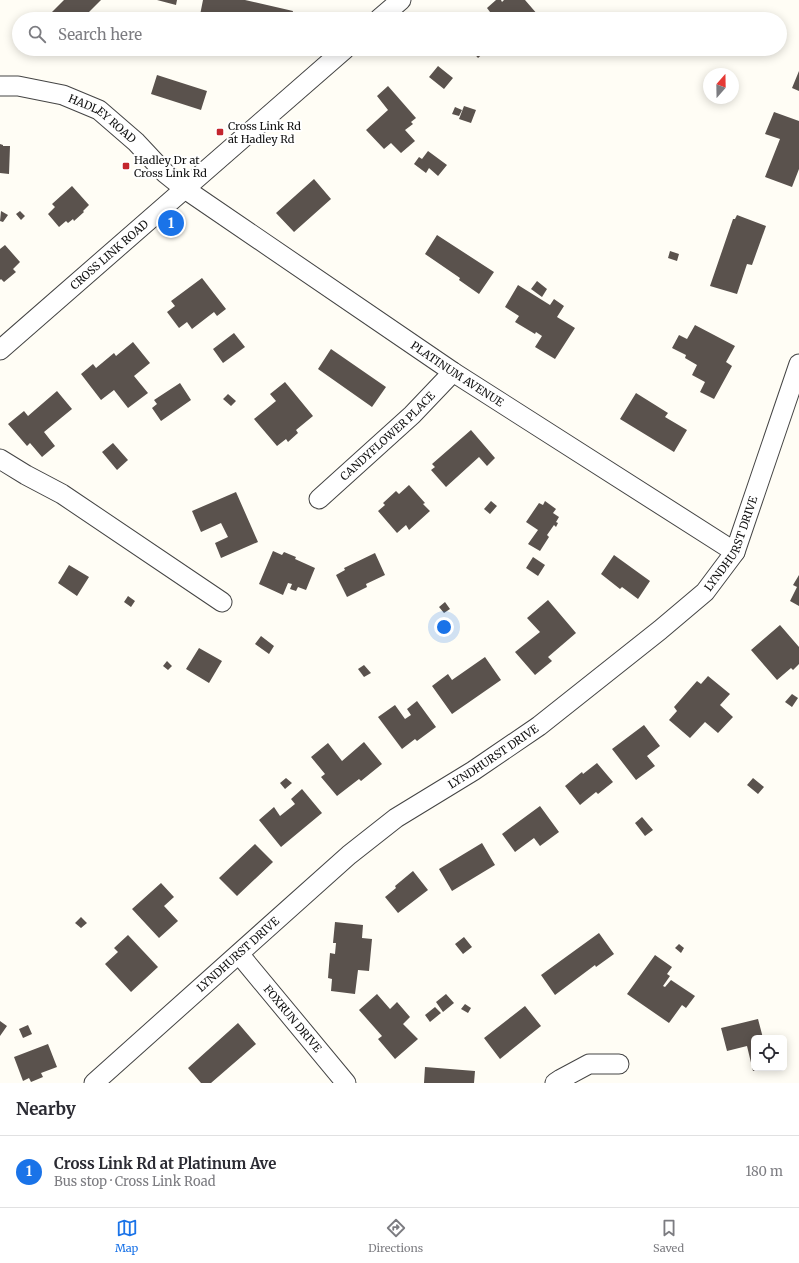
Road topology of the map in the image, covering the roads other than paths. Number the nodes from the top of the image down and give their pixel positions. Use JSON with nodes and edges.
{"nodes":[{"id":1,"x":401,"y":0,"type":"edge"},
{"id":2,"x":387,"y":12,"type":"edge"},
{"id":3,"x":337,"y":56,"type":"edge"},
{"id":4,"x":0,"y":86,"type":"edge"},
{"id":5,"x":185,"y":189,"type":"junction"},
{"id":6,"x":0,"y":350,"type":"edge"},
{"id":7,"x":799,"y":364,"type":"edge"},
{"id":8,"x":453,"y":372,"type":"junction"},
{"id":9,"x":0,"y":459,"type":"edge"},
{"id":10,"x":319,"y":499,"type":"dead end"},
{"id":11,"x":734,"y":552,"type":"junction"},
{"id":12,"x":222,"y":602,"type":"dead end"},
{"id":13,"x":239,"y":954,"type":"junction"},
{"id":14,"x":619,"y":1064,"type":"dead end"},
{"id":15,"x":94,"y":1083,"type":"edge"},
{"id":16,"x":346,"y":1083,"type":"edge"},
{"id":17,"x":555,"y":1083,"type":"edge"}],
"edges":[{"from":1,"to":2,"type":"street"},
{"from":3,"to":5,"type":"street","name":"CROSS LINK ROAD"},
{"from":4,"to":5,"type":"street","name":"HADLEY ROAD"},
{"from":5,"to":6,"type":"street","name":"CROSS LINK ROAD"},
{"from":5,"to":8,"type":"street","name":"PLATINUM AVENUE"},
{"from":7,"to":11,"type":"street","name":"LYNDHURST DRIVE"},
{"from":8,"to":10,"type":"street","name":"CANDYFLOWER PLACE"},
{"from":8,"to":11,"type":"street","name":"PLATINUM AVENUE"},
{"from":9,"to":12,"type":"street"},
{"from":11,"to":13,"type":"street","name":"LYNDHURST DRIVE"},
{"from":13,"to":15,"type":"street","name":"LYNDHURST DRIVE"},
{"from":13,"to":16,"type":"street","name":"FOXRUN DRIVE"},
{"from":14,"to":17,"type":"street"}]}
